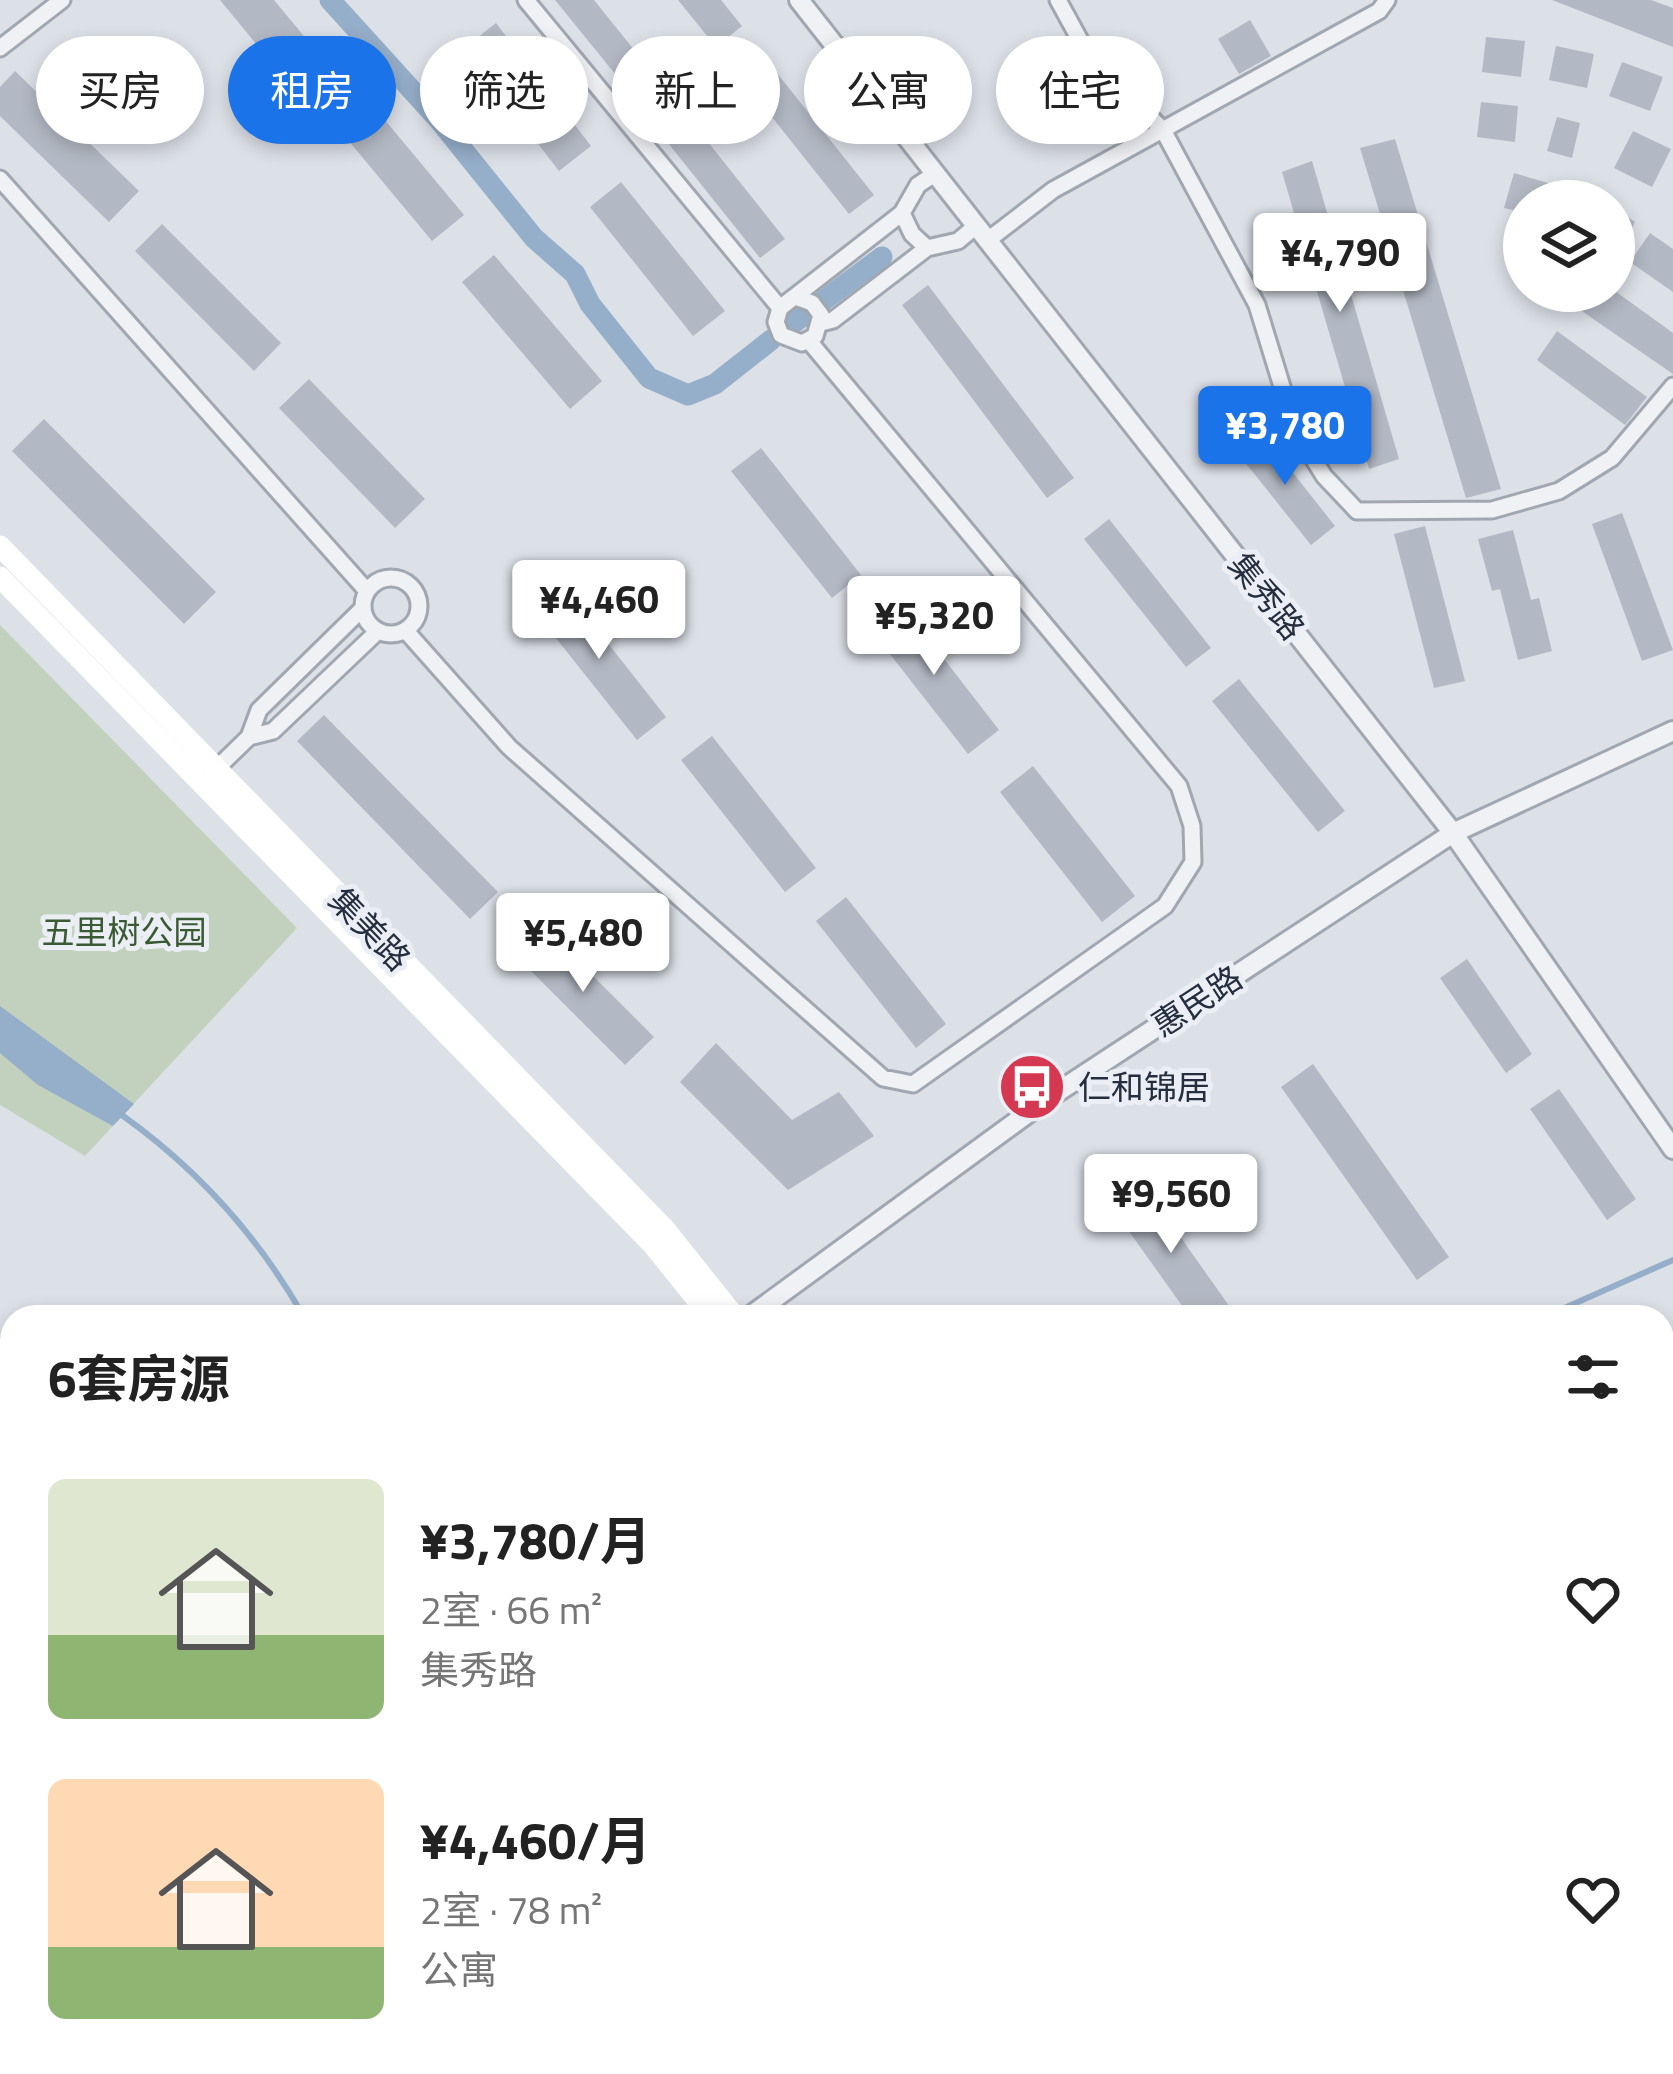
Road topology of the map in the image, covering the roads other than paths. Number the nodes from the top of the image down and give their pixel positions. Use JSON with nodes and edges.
{"nodes":[{"id":1,"x":62,"y":0,"type":"edge"},
{"id":2,"x":526,"y":0,"type":"edge"},
{"id":3,"x":799,"y":0,"type":"edge"},
{"id":4,"x":1058,"y":0,"type":"edge"},
{"id":5,"x":1387,"y":0,"type":"edge"},
{"id":6,"x":1078,"y":36,"type":"edge"},
{"id":7,"x":0,"y":48,"type":"edge"},
{"id":8,"x":1164,"y":129,"type":"edge"},
{"id":9,"x":1164,"y":134,"type":"edge"},
{"id":10,"x":1137,"y":144,"type":"edge"},
{"id":11,"x":936,"y":172,"type":"junction"},
{"id":12,"x":0,"y":179,"type":"edge"},
{"id":13,"x":902,"y":213,"type":"junction"},
{"id":14,"x":982,"y":232,"type":"junction"},
{"id":15,"x":927,"y":248,"type":"junction"},
{"id":16,"x":798,"y":298,"type":"junction"},
{"id":17,"x":780,"y":308,"type":"junction"},
{"id":18,"x":821,"y":323,"type":"junction"},
{"id":19,"x":809,"y":341,"type":"junction"},
{"id":20,"x":1673,"y":386,"type":"edge"},
{"id":21,"x":0,"y":546,"type":"edge"},
{"id":22,"x":0,"y":577,"type":"edge"},
{"id":23,"x":365,"y":600,"type":"junction"},
{"id":24,"x":378,"y":631,"type":"junction"},
{"id":25,"x":406,"y":631,"type":"junction"},
{"id":26,"x":1673,"y":730,"type":"edge"},
{"id":27,"x":249,"y":737,"type":"junction"},
{"id":28,"x":208,"y":777,"type":"junction"},
{"id":29,"x":1453,"y":833,"type":"junction"},
{"id":30,"x":1673,"y":1149,"type":"edge"},
{"id":31,"x":701,"y":1305,"type":"edge"},
{"id":32,"x":725,"y":1305,"type":"edge"},
{"id":33,"x":765,"y":1305,"type":"edge"}],
"edges":[{"from":1,"to":7,"type":"street"},
{"from":2,"to":17,"type":"street"},
{"from":3,"to":11,"type":"street","name":"集秀路"},
{"from":4,"to":6,"type":"street"},
{"from":5,"to":8,"type":"street"},
{"from":9,"to":20,"type":"street"},
{"from":10,"to":14,"type":"street"},
{"from":11,"to":13,"type":"street"},
{"from":11,"to":14,"type":"street","name":"集秀路"},
{"from":12,"to":23,"type":"street"},
{"from":13,"to":15,"type":"street"},
{"from":13,"to":16,"type":"street"},
{"from":14,"to":15,"type":"street"},
{"from":14,"to":29,"type":"street","name":"集秀路"},
{"from":15,"to":18,"type":"street"},
{"from":16,"to":17,"type":"street"},
{"from":16,"to":18,"type":"street"},
{"from":17,"to":19,"type":"street"},
{"from":18,"to":19,"type":"street"},
{"from":19,"to":25,"type":"street"},
{"from":21,"to":28,"type":"main road","name":"集美路"},
{"from":22,"to":28,"type":"main road","name":"集美路"},
{"from":23,"to":24,"type":"street"},
{"from":23,"to":25,"type":"street"},
{"from":23,"to":27,"type":"street"},
{"from":24,"to":25,"type":"street"},
{"from":24,"to":27,"type":"street"},
{"from":26,"to":29,"type":"street","name":"惠民路"},
{"from":27,"to":28,"type":"street"},
{"from":28,"to":31,"type":"main road","name":"集美路"},
{"from":28,"to":32,"type":"main road","name":"集美路"},
{"from":29,"to":30,"type":"street","name":"集秀路"},
{"from":29,"to":33,"type":"street","name":"惠民路"}]}
